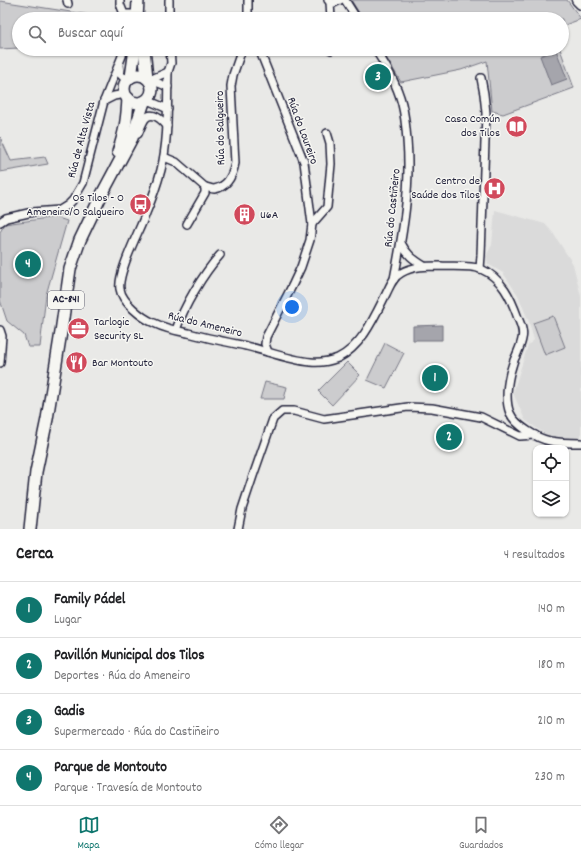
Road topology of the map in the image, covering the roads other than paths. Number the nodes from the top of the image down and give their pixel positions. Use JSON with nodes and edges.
{"nodes":[{"id":1,"x":120,"y":0,"type":"edge"},
{"id":2,"x":138,"y":0,"type":"edge"},
{"id":3,"x":143,"y":0,"type":"edge"},
{"id":4,"x":169,"y":0,"type":"edge"},
{"id":5,"x":248,"y":0,"type":"edge"},
{"id":6,"x":340,"y":0,"type":"edge"},
{"id":7,"x":344,"y":0,"type":"edge"},
{"id":8,"x":577,"y":0,"type":"edge"},
{"id":9,"x":329,"y":1,"type":"edge"},
{"id":10,"x":581,"y":4,"type":"edge"},
{"id":11,"x":123,"y":12,"type":"edge"},
{"id":12,"x":139,"y":12,"type":"edge"},
{"id":13,"x":140,"y":12,"type":"edge"},
{"id":14,"x":169,"y":12,"type":"edge"},
{"id":15,"x":248,"y":12,"type":"edge"},
{"id":16,"x":330,"y":12,"type":"edge"},
{"id":17,"x":352,"y":12,"type":"edge"},
{"id":18,"x":122,"y":56,"type":"edge"},
{"id":19,"x":133,"y":56,"type":"edge"},
{"id":20,"x":145,"y":56,"type":"edge"},
{"id":21,"x":170,"y":56,"type":"edge"},
{"id":22,"x":240,"y":56,"type":"edge"},
{"id":23,"x":262,"y":56,"type":"edge"},
{"id":24,"x":379,"y":56,"type":"edge"},
{"id":25,"x":119,"y":62,"type":"junction"},
{"id":26,"x":168,"y":72,"type":"junction"},
{"id":27,"x":128,"y":78,"type":"junction"},
{"id":28,"x":481,"y":78,"type":"dead end"},
{"id":29,"x":149,"y":80,"type":"junction"},
{"id":30,"x":110,"y":86,"type":"junction"},
{"id":31,"x":168,"y":87,"type":"junction"},
{"id":32,"x":126,"y":96,"type":"junction"},
{"id":33,"x":104,"y":101,"type":"junction"},
{"id":34,"x":145,"y":101,"type":"junction"},
{"id":35,"x":168,"y":109,"type":"junction"},
{"id":36,"x":167,"y":126,"type":"junction"},
{"id":37,"x":327,"y":133,"type":"dead end"},
{"id":38,"x":132,"y":138,"type":"junction"},
{"id":39,"x":164,"y":157,"type":"junction"},
{"id":40,"x":205,"y":187,"type":"junction"},
{"id":41,"x":105,"y":188,"type":"junction"},
{"id":42,"x":3,"y":220,"type":"edge"},
{"id":43,"x":187,"y":224,"type":"dead end"},
{"id":44,"x":312,"y":224,"type":"junction"},
{"id":45,"x":401,"y":243,"type":"junction"},
{"id":46,"x":220,"y":255,"type":"dead end"},
{"id":47,"x":424,"y":266,"type":"junction"},
{"id":48,"x":480,"y":269,"type":"junction"},
{"id":49,"x":394,"y":279,"type":"junction"},
{"id":50,"x":0,"y":330,"type":"edge"},
{"id":51,"x":176,"y":330,"type":"junction"},
{"id":52,"x":268,"y":352,"type":"junction"},
{"id":53,"x":0,"y":363,"type":"edge"},
{"id":54,"x":47,"y":419,"type":"junction"},
{"id":55,"x":535,"y":435,"type":"junction"},
{"id":56,"x":581,"y":443,"type":"edge"},
{"id":57,"x":30,"y":529,"type":"edge"},
{"id":58,"x":37,"y":529,"type":"edge"},
{"id":59,"x":238,"y":529,"type":"edge"}],
"edges":[{"from":1,"to":11,"type":"street"},
{"from":2,"to":12,"type":"main road"},
{"from":3,"to":13,"type":"main road"},
{"from":4,"to":14,"type":"street"},
{"from":5,"to":15,"type":"street"},
{"from":6,"to":9,"type":"street"},
{"from":7,"to":17,"type":"street"},
{"from":8,"to":10,"type":"street"},
{"from":9,"to":16,"type":"street"},
{"from":18,"to":25,"type":"street","name":"Rúa de Alta Vista"},
{"from":19,"to":27,"type":"main road","number":"AC-841"},
{"from":20,"to":29,"type":"main road","number":"AC-841"},
{"from":21,"to":26,"type":"street","name":"Rúa do Ameneiro"},
{"from":22,"to":40,"type":"street","name":"Rúa do Salgueiro"},
{"from":23,"to":44,"type":"street","name":"Rúa do Loureiro"},
{"from":24,"to":45,"type":"street","name":"Rúa do Castiñeiro"},
{"from":25,"to":27,"type":"street"},
{"from":25,"to":30,"type":"street","name":"Rúa de Alta Vista"},
{"from":26,"to":29,"type":"street"},
{"from":26,"to":31,"type":"street","name":"Rúa do Ameneiro"},
{"from":27,"to":29,"type":"main road"},
{"from":27,"to":30,"type":"street"},
{"from":27,"to":32,"type":"main road","number":"AC-841"},
{"from":28,"to":48,"type":"street"},
{"from":29,"to":31,"type":"street"},
{"from":29,"to":34,"type":"main road","number":"AC-841"},
{"from":30,"to":33,"type":"street","name":"Rúa de Alta Vista"},
{"from":31,"to":35,"type":"street","name":"Rúa do Ameneiro"},
{"from":32,"to":33,"type":"street"},
{"from":32,"to":34,"type":"main road"},
{"from":32,"to":41,"type":"main road","number":"AC-841"},
{"from":33,"to":42,"type":"street","name":"Rúa de Alta Vista"},
{"from":34,"to":35,"type":"street"},
{"from":34,"to":38,"type":"main road","number":"AC-841"},
{"from":35,"to":36,"type":"street","name":"Rúa do Ameneiro"},
{"from":36,"to":38,"type":"street"},
{"from":36,"to":39,"type":"street","name":"Rúa do Ameneiro"},
{"from":37,"to":44,"type":"street","name":"Rúa do Loureiro"},
{"from":38,"to":41,"type":"main road","number":"AC-841"},
{"from":39,"to":40,"type":"street"},
{"from":39,"to":51,"type":"street","name":"Rúa do Ameneiro"},
{"from":40,"to":43,"type":"street"},
{"from":41,"to":54,"type":"main road","number":"AC-841"},
{"from":44,"to":52,"type":"street","name":"Rúa do Loureiro"},
{"from":45,"to":47,"type":"street"},
{"from":45,"to":49,"type":"street","name":"Rúa do Castiñeiro"},
{"from":46,"to":51,"type":"street"},
{"from":47,"to":48,"type":"street","name":"Rúa do Ameneiro"},
{"from":47,"to":49,"type":"street","name":"Rúa do Ameneiro"},
{"from":48,"to":55,"type":"street","name":"Rúa do Ameneiro"},
{"from":49,"to":52,"type":"street","name":"Rúa do Ameneiro"},
{"from":50,"to":53,"type":"street"},
{"from":51,"to":52,"type":"street","name":"Rúa do Ameneiro"},
{"from":54,"to":57,"type":"main road","number":"AC-841"},
{"from":54,"to":58,"type":"main road","number":"AC-841"},
{"from":55,"to":56,"type":"street"},
{"from":55,"to":59,"type":"street"}]}
